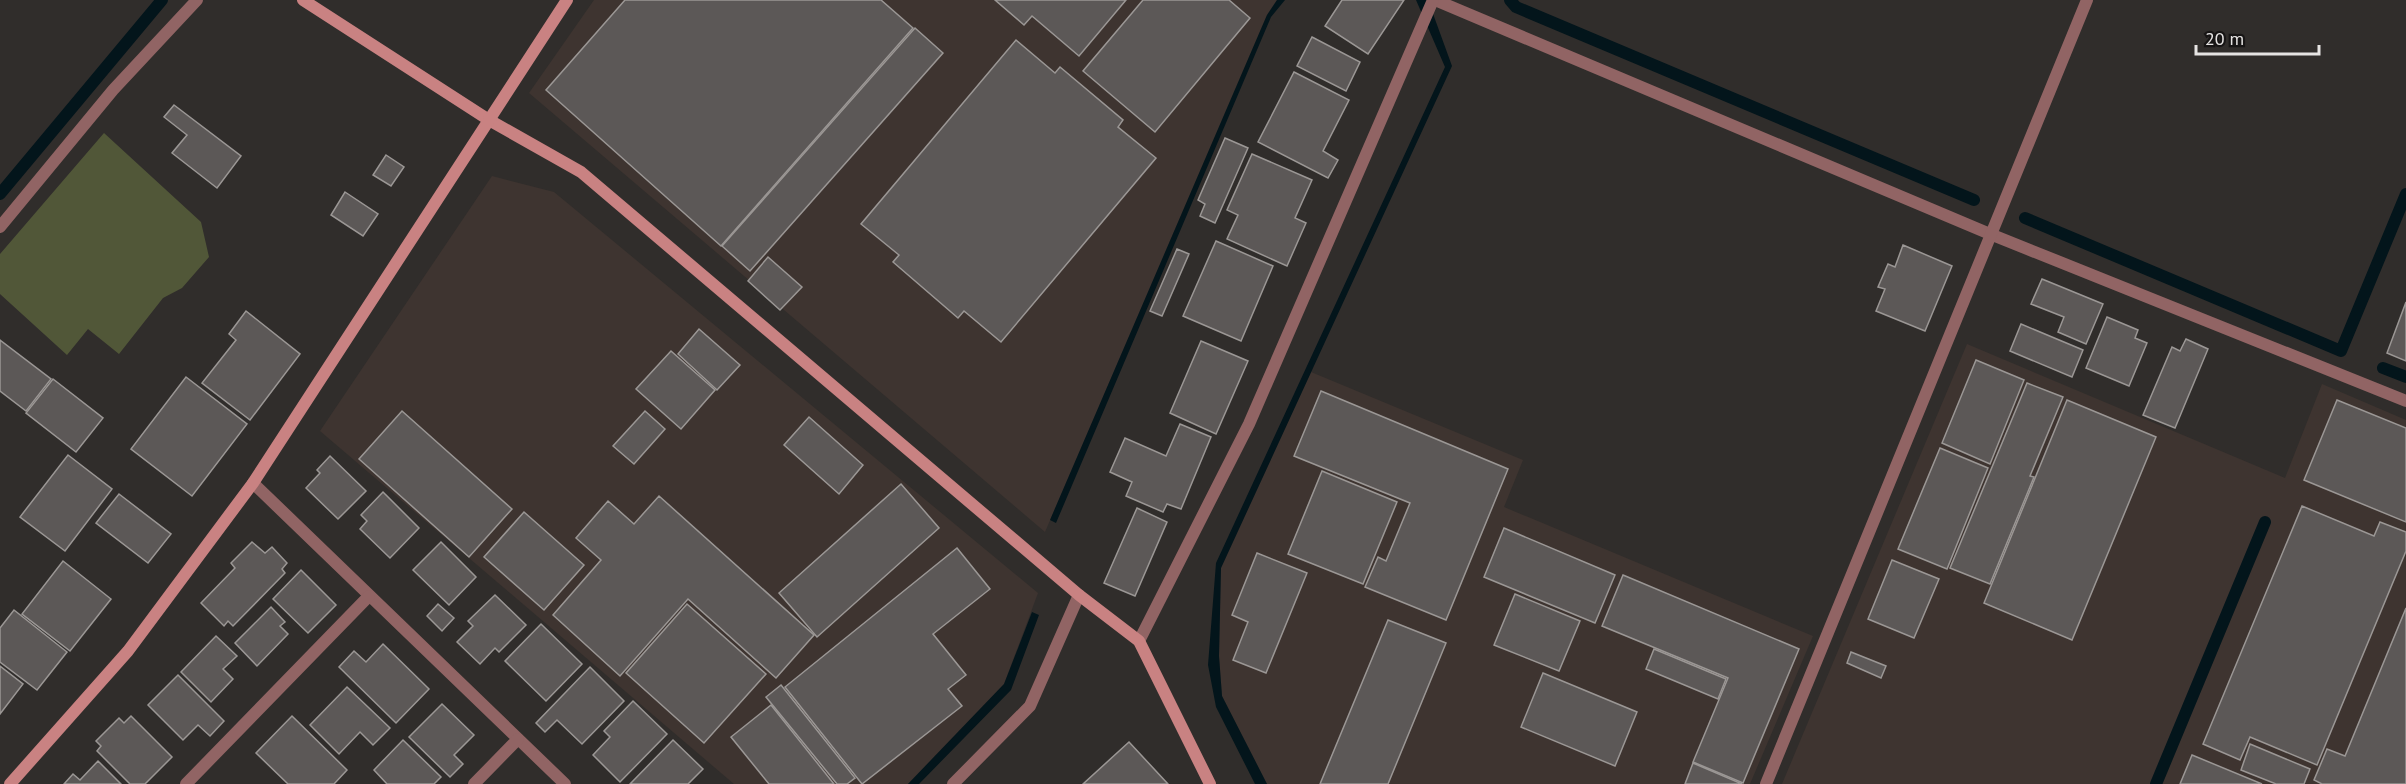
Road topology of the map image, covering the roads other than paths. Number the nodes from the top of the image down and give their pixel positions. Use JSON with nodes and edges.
{"nodes":[{"id":1,"x":197,"y":0,"type":"edge"},
{"id":2,"x":303,"y":0,"type":"edge"},
{"id":3,"x":567,"y":0,"type":"edge"},
{"id":4,"x":1434,"y":0,"type":"edge"},
{"id":5,"x":2087,"y":0,"type":"edge"},
{"id":6,"x":489,"y":120,"type":"junction"},
{"id":7,"x":0,"y":226,"type":"edge"},
{"id":8,"x":1990,"y":234,"type":"junction"},
{"id":9,"x":2406,"y":401,"type":"edge"},
{"id":10,"x":253,"y":483,"type":"junction"},
{"id":11,"x":1078,"y":595,"type":"junction"},
{"id":12,"x":369,"y":596,"type":"junction"},
{"id":13,"x":1139,"y":641,"type":"junction"},
{"id":14,"x":518,"y":739,"type":"junction"},
{"id":15,"x":10,"y":784,"type":"edge"},
{"id":16,"x":186,"y":784,"type":"edge"},
{"id":17,"x":474,"y":784,"type":"edge"},
{"id":18,"x":565,"y":784,"type":"edge"},
{"id":19,"x":953,"y":784,"type":"edge"},
{"id":20,"x":1210,"y":784,"type":"edge"},
{"id":21,"x":1766,"y":784,"type":"edge"}],
"edges":[{"from":1,"to":7,"type":"street"},
{"from":2,"to":6,"type":"street"},
{"from":3,"to":6,"type":"street"},
{"from":4,"to":8,"type":"street"},
{"from":4,"to":13,"type":"street"},
{"from":5,"to":8,"type":"street"},
{"from":6,"to":10,"type":"street"},
{"from":6,"to":11,"type":"street"},
{"from":8,"to":9,"type":"street"},
{"from":8,"to":21,"type":"street"},
{"from":10,"to":12,"type":"street"},
{"from":10,"to":15,"type":"street"},
{"from":11,"to":13,"type":"street"},
{"from":11,"to":19,"type":"street"},
{"from":12,"to":14,"type":"street"},
{"from":12,"to":16,"type":"street"},
{"from":13,"to":20,"type":"street"},
{"from":14,"to":17,"type":"street"},
{"from":14,"to":18,"type":"street"}]}
